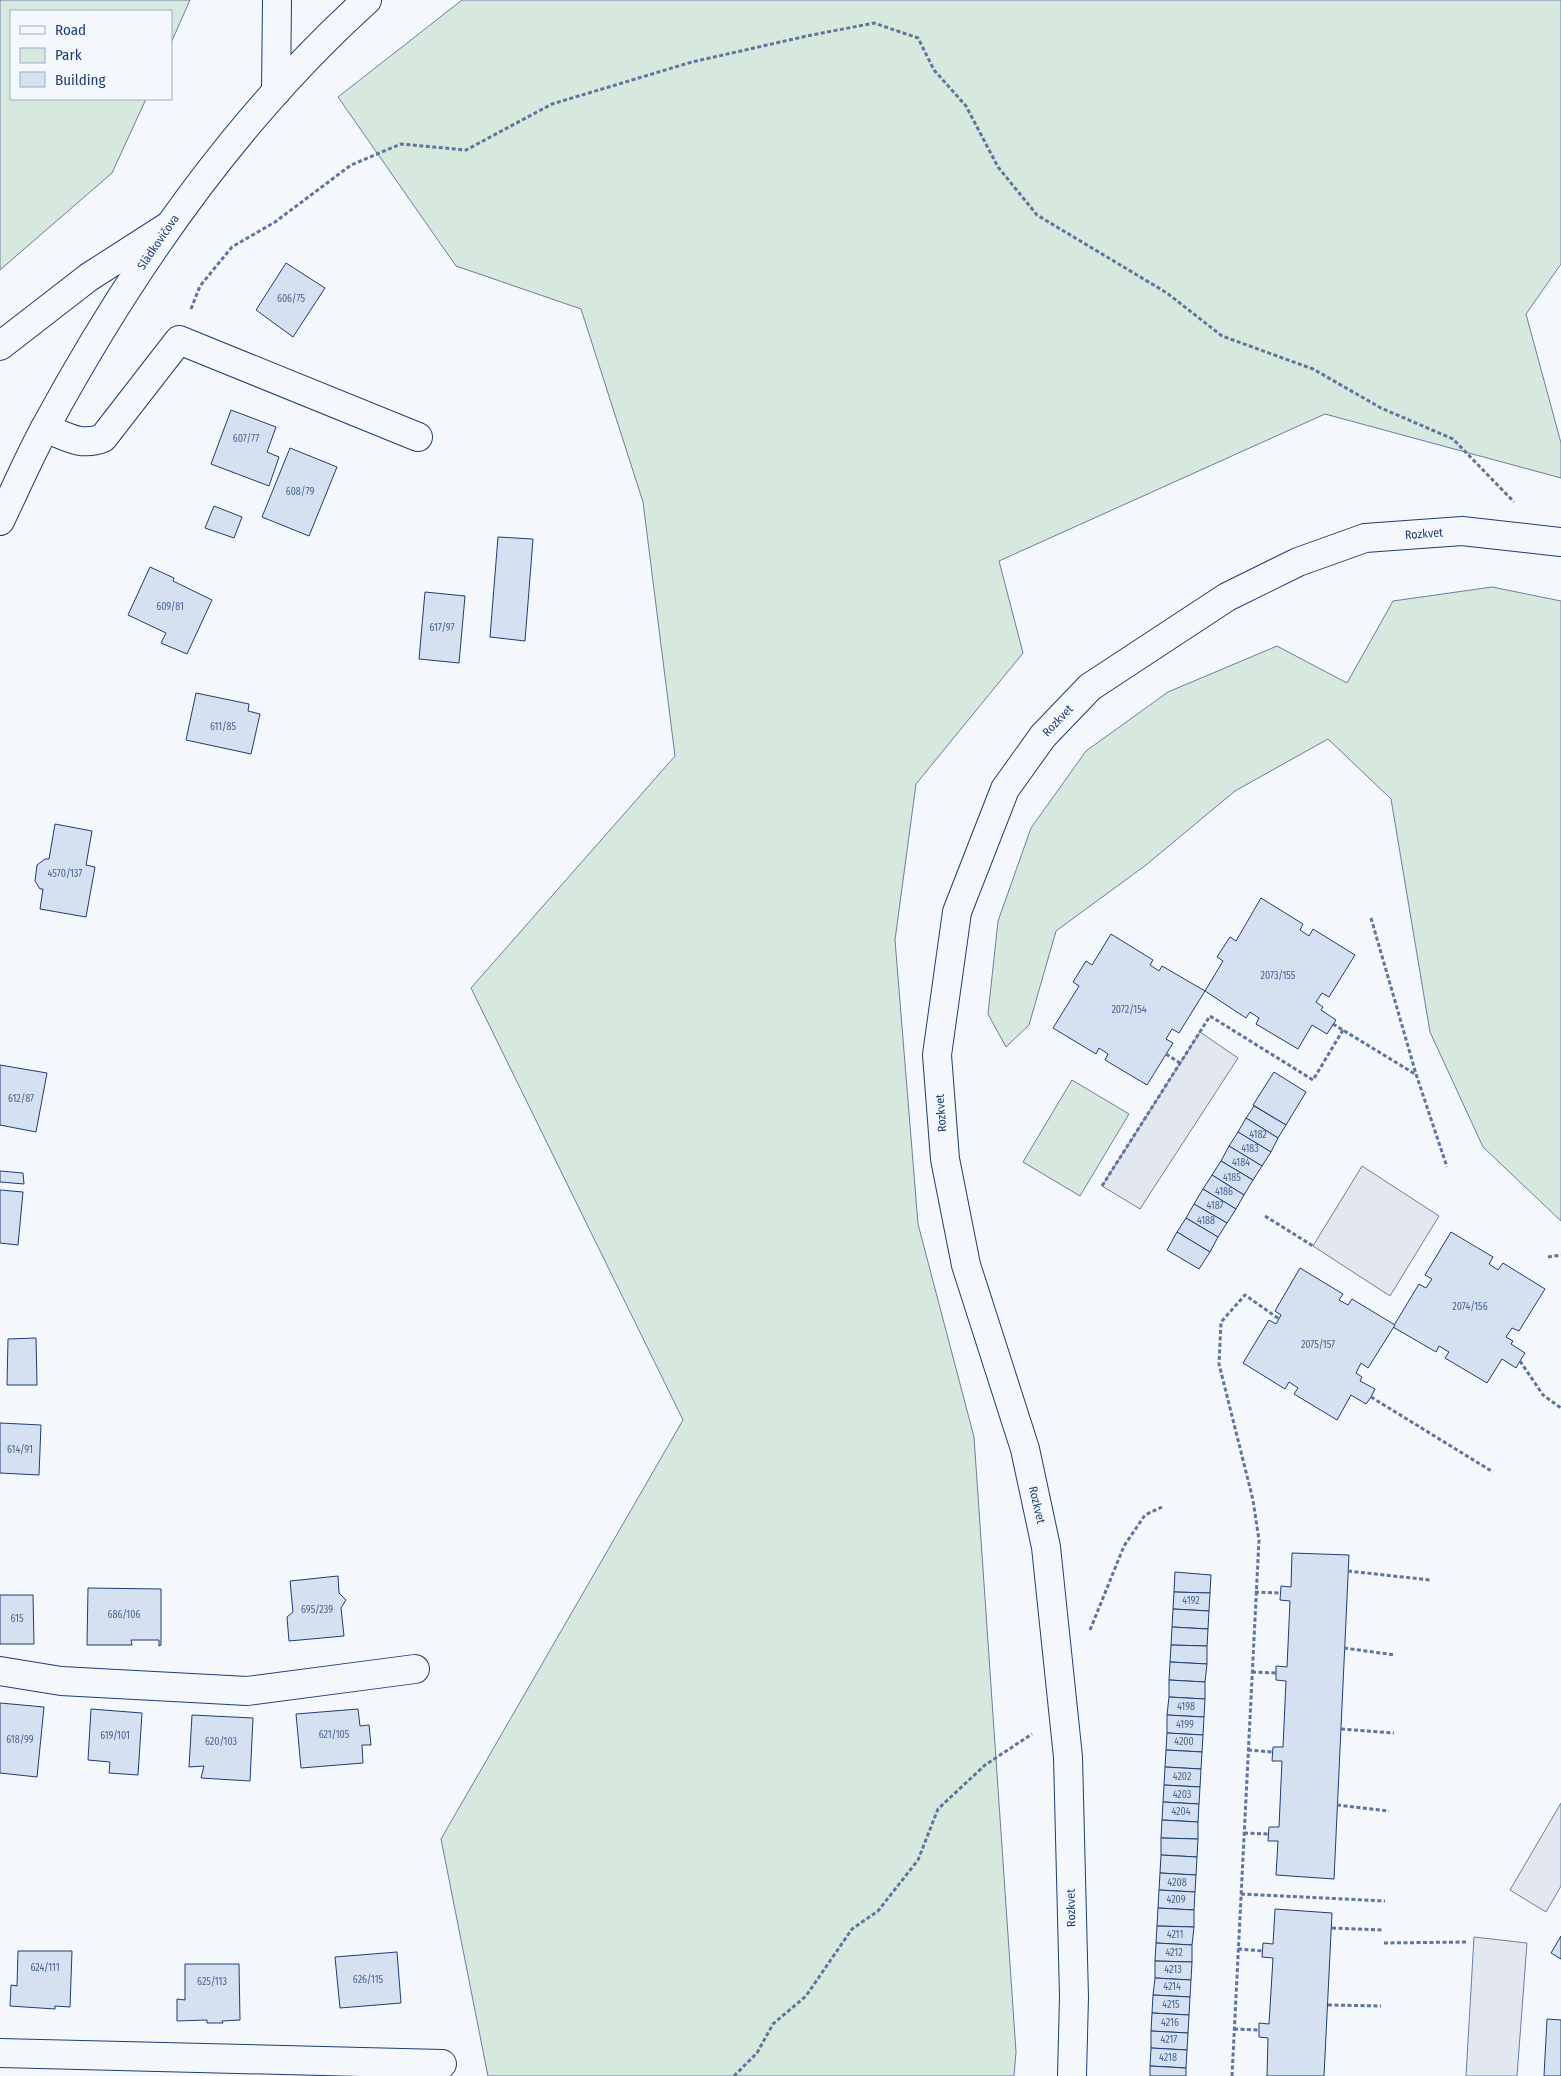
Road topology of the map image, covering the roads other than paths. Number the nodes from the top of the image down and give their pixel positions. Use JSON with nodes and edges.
{"nodes":[{"id":1,"x":277,"y":0,"type":"edge"},
{"id":2,"x":367,"y":0,"type":"edge"},
{"id":3,"x":276,"y":92,"type":"junction"},
{"id":4,"x":167,"y":227,"type":"junction"},
{"id":5,"x":0,"y":346,"type":"edge"},
{"id":6,"x":45,"y":428,"type":"junction"},
{"id":7,"x":418,"y":436,"type":"dead end"},
{"id":8,"x":0,"y":521,"type":"edge"},
{"id":9,"x":1561,"y":542,"type":"edge"},
{"id":10,"x":415,"y":1669,"type":"dead end"},
{"id":11,"x":0,"y":1670,"type":"edge"},
{"id":12,"x":0,"y":2054,"type":"edge"},
{"id":13,"x":442,"y":2064,"type":"dead end"},
{"id":14,"x":1072,"y":2076,"type":"edge"}],
"edges":[{"from":1,"to":3,"type":"street"},
{"from":2,"to":3,"type":"street","name":"Sládkovičova"},
{"from":3,"to":4,"type":"street","name":"Sládkovičova"},
{"from":4,"to":5,"type":"street"},
{"from":4,"to":6,"type":"street","name":"Sládkovičova"},
{"from":6,"to":7,"type":"street"},
{"from":6,"to":8,"type":"street","name":"Sládkovičova"},
{"from":9,"to":14,"type":"street","name":"Rozkvet"},
{"from":10,"to":11,"type":"street"},
{"from":12,"to":13,"type":"street"}]}
